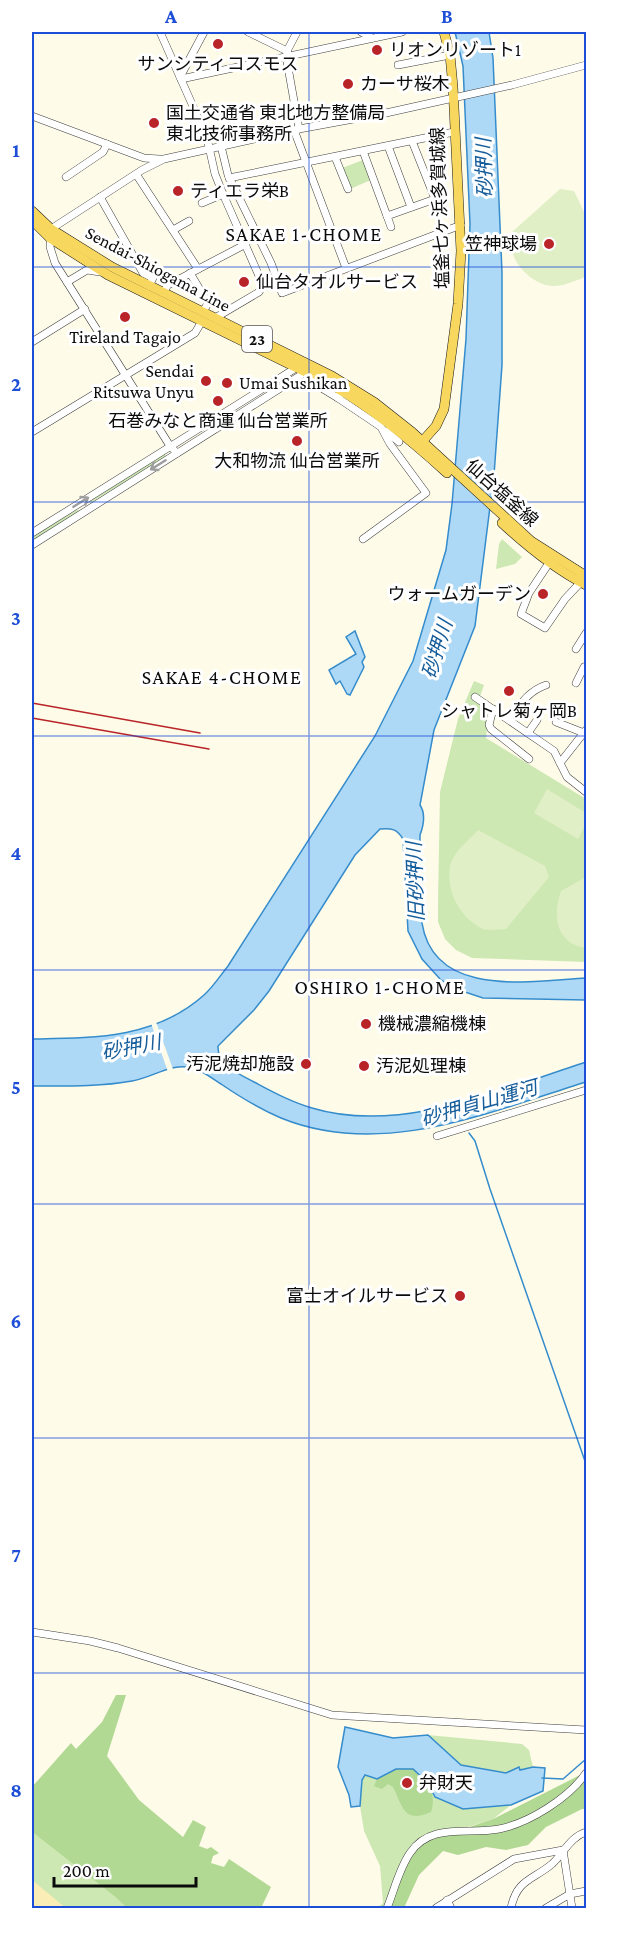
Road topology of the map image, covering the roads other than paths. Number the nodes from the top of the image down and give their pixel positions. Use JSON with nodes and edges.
{"nodes":[{"id":1,"x":160,"y":32,"type":"edge"},
{"id":2,"x":169,"y":32,"type":"edge"},
{"id":3,"x":204,"y":32,"type":"edge"},
{"id":4,"x":250,"y":32,"type":"edge"},
{"id":5,"x":297,"y":32,"type":"edge"},
{"id":6,"x":362,"y":32,"type":"edge"},
{"id":7,"x":402,"y":32,"type":"edge"},
{"id":8,"x":444,"y":32,"type":"edge"},
{"id":9,"x":372,"y":38,"type":"junction"},
{"id":10,"x":164,"y":41,"type":"junction"},
{"id":11,"x":287,"y":54,"type":"junction"},
{"id":12,"x":450,"y":55,"type":"junction"},
{"id":13,"x":398,"y":65,"type":"dead end"},
{"id":14,"x":586,"y":65,"type":"edge"},
{"id":15,"x":181,"y":78,"type":"junction"},
{"id":16,"x":456,"y":97,"type":"junction"},
{"id":17,"x":32,"y":116,"type":"edge"},
{"id":18,"x":296,"y":130,"type":"junction"},
{"id":19,"x":454,"y":132,"type":"junction"},
{"id":20,"x":412,"y":141,"type":"junction"},
{"id":21,"x":107,"y":144,"type":"junction"},
{"id":22,"x":221,"y":146,"type":"junction"},
{"id":23,"x":388,"y":146,"type":"junction"},
{"id":24,"x":209,"y":148,"type":"junction"},
{"id":25,"x":363,"y":151,"type":"junction"},
{"id":26,"x":335,"y":157,"type":"junction"},
{"id":27,"x":144,"y":158,"type":"junction"},
{"id":28,"x":164,"y":159,"type":"junction"},
{"id":29,"x":305,"y":162,"type":"junction"},
{"id":30,"x":139,"y":172,"type":"junction"},
{"id":31,"x":66,"y":177,"type":"dead end"},
{"id":32,"x":229,"y":178,"type":"junction"},
{"id":33,"x":348,"y":189,"type":"dead end"},
{"id":34,"x":223,"y":194,"type":"junction"},
{"id":35,"x":100,"y":197,"type":"junction"},
{"id":36,"x":202,"y":203,"type":"dead end"},
{"id":37,"x":411,"y":207,"type":"junction"},
{"id":38,"x":32,"y":211,"type":"edge"},
{"id":39,"x":387,"y":216,"type":"junction"},
{"id":40,"x":32,"y":220,"type":"edge"},
{"id":41,"x":189,"y":221,"type":"dead end"},
{"id":42,"x":460,"y":225,"type":"junction"},
{"id":43,"x":391,"y":227,"type":"dead end"},
{"id":44,"x":173,"y":230,"type":"junction"},
{"id":45,"x":51,"y":233,"type":"junction"},
{"id":46,"x":246,"y":244,"type":"junction"},
{"id":47,"x":346,"y":268,"type":"junction"},
{"id":48,"x":198,"y":269,"type":"junction"},
{"id":49,"x":190,"y":273,"type":"junction"},
{"id":50,"x":108,"y":275,"type":"junction"},
{"id":51,"x":68,"y":282,"type":"junction"},
{"id":52,"x":149,"y":286,"type":"junction"},
{"id":53,"x":163,"y":292,"type":"junction"},
{"id":54,"x":85,"y":309,"type":"junction"},
{"id":55,"x":203,"y":316,"type":"junction"},
{"id":56,"x":215,"y":318,"type":"junction"},
{"id":57,"x":32,"y":342,"type":"edge"},
{"id":58,"x":305,"y":368,"type":"junction"},
{"id":59,"x":127,"y":375,"type":"junction"},
{"id":60,"x":315,"y":384,"type":"dead end"},
{"id":61,"x":340,"y":394,"type":"junction"},
{"id":62,"x":225,"y":412,"type":"junction"},
{"id":63,"x":230,"y":420,"type":"junction"},
{"id":64,"x":381,"y":428,"type":"junction"},
{"id":65,"x":32,"y":432,"type":"edge"},
{"id":66,"x":399,"y":442,"type":"dead end"},
{"id":67,"x":420,"y":444,"type":"junction"},
{"id":68,"x":170,"y":446,"type":"junction"},
{"id":69,"x":177,"y":453,"type":"junction"},
{"id":70,"x":451,"y":472,"type":"joint"},
{"id":71,"x":495,"y":514,"type":"junction"},
{"id":72,"x":32,"y":533,"type":"edge"},
{"id":73,"x":363,"y":539,"type":"dead end"},
{"id":74,"x":32,"y":545,"type":"edge"},
{"id":75,"x":549,"y":563,"type":"junction"},
{"id":76,"x":585,"y":581,"type":"edge"},
{"id":77,"x":586,"y":633,"type":"edge"},
{"id":78,"x":576,"y":649,"type":"dead end"},
{"id":79,"x":586,"y":669,"type":"edge"},
{"id":80,"x":576,"y":683,"type":"dead end"},
{"id":81,"x":546,"y":686,"type":"dead end"},
{"id":82,"x":476,"y":697,"type":"dead end"},
{"id":83,"x":493,"y":709,"type":"junction"},
{"id":84,"x":509,"y":720,"type":"junction"},
{"id":85,"x":537,"y":720,"type":"dead end"},
{"id":86,"x":556,"y":722,"type":"dead end"},
{"id":87,"x":585,"y":732,"type":"edge"},
{"id":88,"x":528,"y":733,"type":"junction"},
{"id":89,"x":529,"y":759,"type":"dead end"},
{"id":90,"x":560,"y":763,"type":"junction"},
{"id":91,"x":586,"y":792,"type":"edge"},
{"id":92,"x":586,"y":1090,"type":"edge"},
{"id":93,"x":436,"y":1136,"type":"dead end"},
{"id":94,"x":32,"y":1632,"type":"edge"},
{"id":95,"x":586,"y":1730,"type":"edge"},
{"id":96,"x":586,"y":1773,"type":"edge"},
{"id":97,"x":586,"y":1832,"type":"edge"},
{"id":98,"x":563,"y":1850,"type":"junction"},
{"id":99,"x":586,"y":1891,"type":"edge"},
{"id":100,"x":570,"y":1894,"type":"junction"},
{"id":101,"x":447,"y":1900,"type":"junction"},
{"id":102,"x":387,"y":1908,"type":"edge"},
{"id":103,"x":436,"y":1908,"type":"edge"},
{"id":104,"x":451,"y":1908,"type":"edge"},
{"id":105,"x":511,"y":1908,"type":"edge"},
{"id":106,"x":546,"y":1908,"type":"edge"},
{"id":107,"x":573,"y":1908,"type":"edge"}],
"edges":[{"from":1,"to":10,"type":"street"},
{"from":2,"to":10,"type":"street"},
{"from":3,"to":15,"type":"street"},
{"from":4,"to":11,"type":"street"},
{"from":5,"to":11,"type":"street"},
{"from":6,"to":9,"type":"street"},
{"from":7,"to":9,"type":"street"},
{"from":8,"to":12,"type":"main road","name":"塩釜七ヶ浜多賀城線"},
{"from":9,"to":11,"type":"street"},
{"from":10,"to":15,"type":"street"},
{"from":11,"to":15,"type":"street"},
{"from":11,"to":18,"type":"street"},
{"from":12,"to":13,"type":"street"},
{"from":12,"to":16,"type":"main road","name":"塩釜七ヶ浜多賀城線"},
{"from":14,"to":16,"type":"street"},
{"from":15,"to":24,"type":"street"},
{"from":16,"to":18,"type":"street"},
{"from":16,"to":19,"type":"main road","name":"塩釜七ヶ浜多賀城線"},
{"from":17,"to":21,"type":"street"},
{"from":18,"to":22,"type":"street"},
{"from":18,"to":29,"type":"street"},
{"from":19,"to":20,"type":"street"},
{"from":19,"to":42,"type":"main road","name":"塩釜七ヶ浜多賀城線"},
{"from":20,"to":23,"type":"street"},
{"from":20,"to":37,"type":"street"},
{"from":21,"to":27,"type":"street"},
{"from":21,"to":31,"type":"street"},
{"from":22,"to":24,"type":"street"},
{"from":22,"to":32,"type":"street"},
{"from":23,"to":25,"type":"street"},
{"from":23,"to":37,"type":"street"},
{"from":24,"to":28,"type":"street"},
{"from":24,"to":34,"type":"street"},
{"from":25,"to":26,"type":"street"},
{"from":25,"to":39,"type":"street"},
{"from":26,"to":29,"type":"street"},
{"from":26,"to":33,"type":"street"},
{"from":27,"to":28,"type":"street"},
{"from":27,"to":30,"type":"street"},
{"from":28,"to":30,"type":"street"},
{"from":29,"to":32,"type":"street"},
{"from":29,"to":47,"type":"street"},
{"from":30,"to":35,"type":"street"},
{"from":30,"to":44,"type":"street"},
{"from":32,"to":47,"type":"street"},
{"from":34,"to":36,"type":"street"},
{"from":34,"to":46,"type":"street"},
{"from":35,"to":45,"type":"street"},
{"from":35,"to":52,"type":"street"},
{"from":37,"to":39,"type":"street"},
{"from":38,"to":45,"type":"main road","name":"Sendai-Shiogama Line","number":"23"},
{"from":39,"to":43,"type":"street"},
{"from":40,"to":45,"type":"main road","name":"Sendai-Shiogama Line","number":"23"},
{"from":41,"to":44,"type":"street"},
{"from":42,"to":47,"type":"street"},
{"from":42,"to":67,"type":"main road","name":"塩釜七ヶ浜多賀城線"},
{"from":44,"to":48,"type":"street"},
{"from":45,"to":50,"type":"main road","name":"Sendai-Shiogama Line","number":"23"},
{"from":45,"to":51,"type":"street"},
{"from":45,"to":52,"type":"main road","name":"Sendai-Shiogama Line","number":"23"},
{"from":46,"to":48,"type":"street"},
{"from":46,"to":56,"type":"street"},
{"from":48,"to":49,"type":"street"},
{"from":49,"to":53,"type":"street"},
{"from":49,"to":55,"type":"street"},
{"from":50,"to":51,"type":"street"},
{"from":50,"to":55,"type":"main road","name":"Sendai-Shiogama Line","number":"23"},
{"from":51,"to":54,"type":"street"},
{"from":52,"to":53,"type":"main road","name":"Sendai-Shiogama Line","number":"23"},
{"from":53,"to":55,"type":"main road","name":"Sendai-Shiogama Line","number":"23"},
{"from":54,"to":57,"type":"street"},
{"from":54,"to":59,"type":"street"},
{"from":55,"to":56,"type":"main road","name":"Sendai-Shiogama Line","number":"23"},
{"from":55,"to":58,"type":"main road","name":"Sendai-Shiogama Line","number":"23"},
{"from":55,"to":59,"type":"street"},
{"from":56,"to":58,"type":"main road","name":"Sendai-Shiogama Line","number":"23"},
{"from":58,"to":61,"type":"main road","name":"Sendai-Shiogama Line","number":"23"},
{"from":58,"to":62,"type":"street"},
{"from":58,"to":63,"type":"street"},
{"from":58,"to":67,"type":"main road","name":"Sendai-Shiogama Line","number":"23"},
{"from":59,"to":65,"type":"street"},
{"from":59,"to":68,"type":"street"},
{"from":60,"to":61,"type":"street"},
{"from":61,"to":64,"type":"street"},
{"from":61,"to":67,"type":"main road","name":"Sendai-Shiogama Line","number":"23"},
{"from":62,"to":63,"type":"street"},
{"from":62,"to":68,"type":"street"},
{"from":63,"to":69,"type":"street"},
{"from":64,"to":66,"type":"street"},
{"from":64,"to":73,"type":"street"},
{"from":67,"to":70,"type":"main road","name":"Sendai-Shiogama Line","number":"23"},
{"from":68,"to":69,"type":"street"},
{"from":72,"to":68,"type":"street","one_way":true},
{"from":69,"to":74,"type":"street","one_way":true},
{"from":70,"to":71,"type":"main road","name":"仙台塩釜線","number":"23"},
{"from":71,"to":75,"type":"main road","number":"23"},
{"from":71,"to":76,"type":"main road","number":"23"},
{"from":75,"to":76,"type":"main road","number":"23"},
{"from":75,"to":76,"type":"street"},
{"from":77,"to":78,"type":"street"},
{"from":79,"to":80,"type":"street"},
{"from":81,"to":84,"type":"street"},
{"from":82,"to":83,"type":"street"},
{"from":83,"to":84,"type":"street"},
{"from":83,"to":89,"type":"street"},
{"from":84,"to":88,"type":"street"},
{"from":85,"to":88,"type":"street"},
{"from":86,"to":87,"type":"street"},
{"from":87,"to":90,"type":"street"},
{"from":88,"to":90,"type":"street"},
{"from":90,"to":91,"type":"street"},
{"from":92,"to":93,"type":"street"},
{"from":94,"to":95,"type":"street"},
{"from":96,"to":102,"type":"street"},
{"from":97,"to":98,"type":"street"},
{"from":98,"to":100,"type":"street"},
{"from":98,"to":101,"type":"street"},
{"from":98,"to":105,"type":"street"},
{"from":99,"to":100,"type":"street"},
{"from":100,"to":106,"type":"street"},
{"from":100,"to":107,"type":"street"},
{"from":101,"to":103,"type":"street"},
{"from":101,"to":104,"type":"street"}]}
